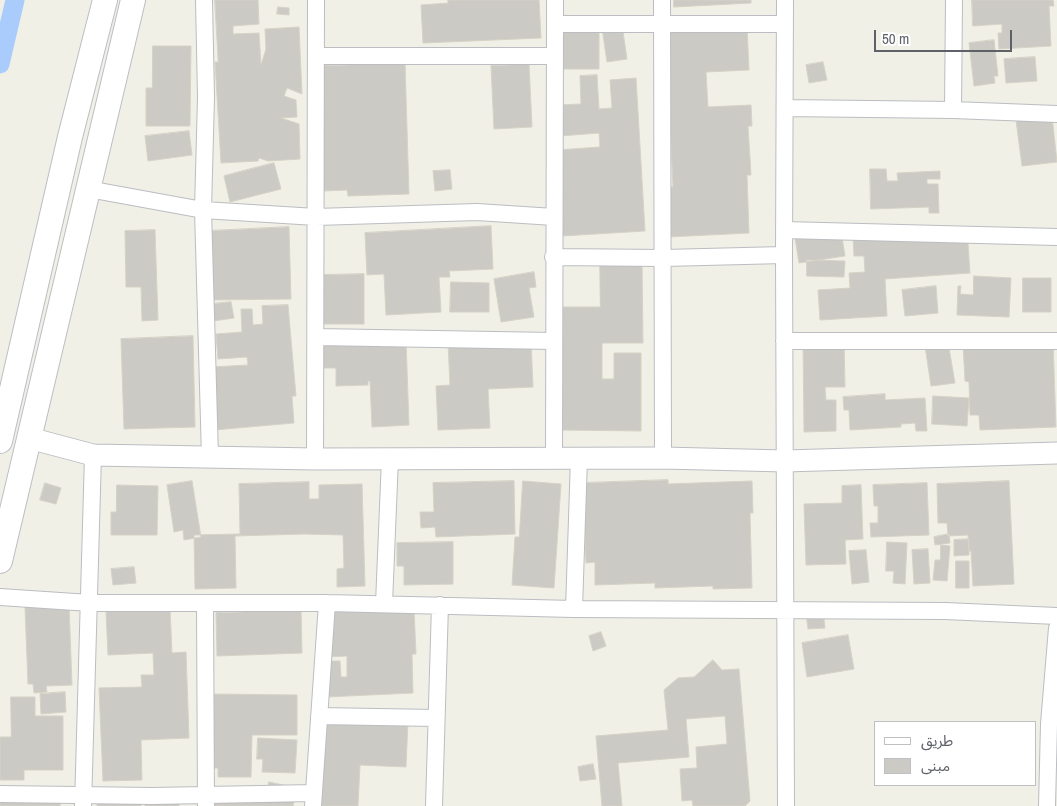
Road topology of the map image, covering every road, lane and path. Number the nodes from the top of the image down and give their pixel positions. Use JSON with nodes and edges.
{"nodes":[{"id":1,"x":105,"y":0,"type":"edge"},
{"id":2,"x":133,"y":0,"type":"edge"},
{"id":3,"x":204,"y":0,"type":"edge"},
{"id":4,"x":316,"y":0,"type":"edge"},
{"id":5,"x":554,"y":0,"type":"edge"},
{"id":6,"x":662,"y":0,"type":"edge"},
{"id":7,"x":786,"y":0,"type":"edge"},
{"id":8,"x":954,"y":0,"type":"edge"},
{"id":9,"x":662,"y":23,"type":"junction"},
{"id":10,"x":555,"y":24,"type":"junction"},
{"id":11,"x":785,"y":24,"type":"junction"},
{"id":12,"x":316,"y":56,"type":"junction"},
{"id":13,"x":555,"y":56,"type":"junction"},
{"id":14,"x":785,"y":108,"type":"junction"},
{"id":15,"x":953,"y":110,"type":"junction"},
{"id":16,"x":1057,"y":114,"type":"edge"},
{"id":17,"x":88,"y":189,"type":"junction"},
{"id":18,"x":203,"y":210,"type":"junction"},
{"id":19,"x":316,"y":217,"type":"junction"},
{"id":20,"x":554,"y":217,"type":"junction"},
{"id":21,"x":784,"y":230,"type":"junction"},
{"id":22,"x":1057,"y":236,"type":"edge"},
{"id":23,"x":784,"y":255,"type":"junction"},
{"id":24,"x":553,"y":257,"type":"junction"},
{"id":25,"x":664,"y":258,"type":"junction"},
{"id":26,"x":316,"y":337,"type":"junction"},
{"id":27,"x":554,"y":341,"type":"junction"},
{"id":28,"x":784,"y":341,"type":"junction"},
{"id":29,"x":1057,"y":341,"type":"edge"},
{"id":30,"x":29,"y":438,"type":"junction"},
{"id":31,"x":0,"y":441,"type":"edge"},
{"id":32,"x":1057,"y":453,"type":"edge"},
{"id":33,"x":93,"y":455,"type":"junction"},
{"id":34,"x":210,"y":457,"type":"junction"},
{"id":35,"x":390,"y":458,"type":"junction"},
{"id":36,"x":554,"y":458,"type":"junction"},
{"id":37,"x":578,"y":458,"type":"junction"},
{"id":38,"x":663,"y":458,"type":"junction"},
{"id":39,"x":315,"y":459,"type":"junction"},
{"id":40,"x":785,"y":461,"type":"junction"},
{"id":41,"x":0,"y":562,"type":"edge"},
{"id":42,"x":0,"y":597,"type":"edge"},
{"id":43,"x":327,"y":603,"type":"junction"},
{"id":44,"x":90,"y":604,"type":"junction"},
{"id":45,"x":384,"y":604,"type":"junction"},
{"id":46,"x":440,"y":604,"type":"junction"},
{"id":47,"x":205,"y":605,"type":"junction"},
{"id":48,"x":574,"y":609,"type":"junction"},
{"id":49,"x":786,"y":610,"type":"junction"},
{"id":50,"x":1057,"y":616,"type":"edge"},
{"id":51,"x":1057,"y":628,"type":"edge"},
{"id":52,"x":320,"y":716,"type":"junction"},
{"id":53,"x":436,"y":718,"type":"junction"},
{"id":54,"x":1053,"y":724,"type":"edge"},
{"id":55,"x":0,"y":794,"type":"edge"},
{"id":56,"x":314,"y":800,"type":"edge"},
{"id":57,"x":83,"y":801,"type":"edge"},
{"id":58,"x":206,"y":801,"type":"edge"},
{"id":59,"x":434,"y":806,"type":"edge"},
{"id":60,"x":786,"y":806,"type":"edge"},
{"id":61,"x":1047,"y":806,"type":"edge"}],
"edges":[{"from":1,"to":31,"type":"main road"},
{"from":2,"to":17,"type":"main road"},
{"from":3,"to":18,"type":"street"},
{"from":4,"to":12,"type":"street"},
{"from":5,"to":10,"type":"street"},
{"from":6,"to":9,"type":"street"},
{"from":7,"to":11,"type":"street"},
{"from":8,"to":15,"type":"street"},
{"from":9,"to":10,"type":"street"},
{"from":9,"to":11,"type":"street"},
{"from":9,"to":25,"type":"street"},
{"from":10,"to":13,"type":"street"},
{"from":11,"to":14,"type":"street"},
{"from":12,"to":13,"type":"street"},
{"from":12,"to":19,"type":"street"},
{"from":13,"to":20,"type":"street"},
{"from":14,"to":15,"type":"street"},
{"from":14,"to":21,"type":"street"},
{"from":15,"to":16,"type":"street"},
{"from":17,"to":18,"type":"street"},
{"from":17,"to":30,"type":"main road"},
{"from":18,"to":19,"type":"street"},
{"from":18,"to":34,"type":"street"},
{"from":19,"to":20,"type":"street"},
{"from":19,"to":26,"type":"street"},
{"from":20,"to":24,"type":"street"},
{"from":21,"to":22,"type":"street"},
{"from":21,"to":23,"type":"street"},
{"from":23,"to":25,"type":"street"},
{"from":23,"to":28,"type":"street"},
{"from":24,"to":25,"type":"street"},
{"from":24,"to":27,"type":"street"},
{"from":25,"to":38,"type":"street"},
{"from":26,"to":27,"type":"street"},
{"from":26,"to":39,"type":"street"},
{"from":27,"to":36,"type":"street"},
{"from":28,"to":29,"type":"street"},
{"from":28,"to":40,"type":"street"},
{"from":30,"to":33,"type":"street"},
{"from":30,"to":41,"type":"main road"},
{"from":32,"to":40,"type":"street"},
{"from":33,"to":34,"type":"street"},
{"from":33,"to":44,"type":"street"},
{"from":34,"to":39,"type":"street"},
{"from":35,"to":36,"type":"street"},
{"from":35,"to":39,"type":"street"},
{"from":35,"to":45,"type":"street"},
{"from":36,"to":37,"type":"street"},
{"from":37,"to":38,"type":"street"},
{"from":37,"to":48,"type":"street"},
{"from":38,"to":40,"type":"street"},
{"from":40,"to":49,"type":"street"},
{"from":42,"to":44,"type":"street"},
{"from":43,"to":45,"type":"street"},
{"from":43,"to":47,"type":"street"},
{"from":43,"to":52,"type":"street"},
{"from":44,"to":47,"type":"street"},
{"from":44,"to":57,"type":"street"},
{"from":45,"to":46,"type":"street"},
{"from":46,"to":48,"type":"street"},
{"from":46,"to":53,"type":"street"},
{"from":47,"to":58,"type":"street"},
{"from":48,"to":49,"type":"street"},
{"from":49,"to":50,"type":"street"},
{"from":49,"to":60,"type":"street"},
{"from":51,"to":54,"type":"street"},
{"from":52,"to":53,"type":"street"},
{"from":52,"to":56,"type":"street"},
{"from":53,"to":59,"type":"street"},
{"from":54,"to":61,"type":"street"},
{"from":55,"to":57,"type":"street"},
{"from":56,"to":58,"type":"street"},
{"from":57,"to":58,"type":"street"}]}
